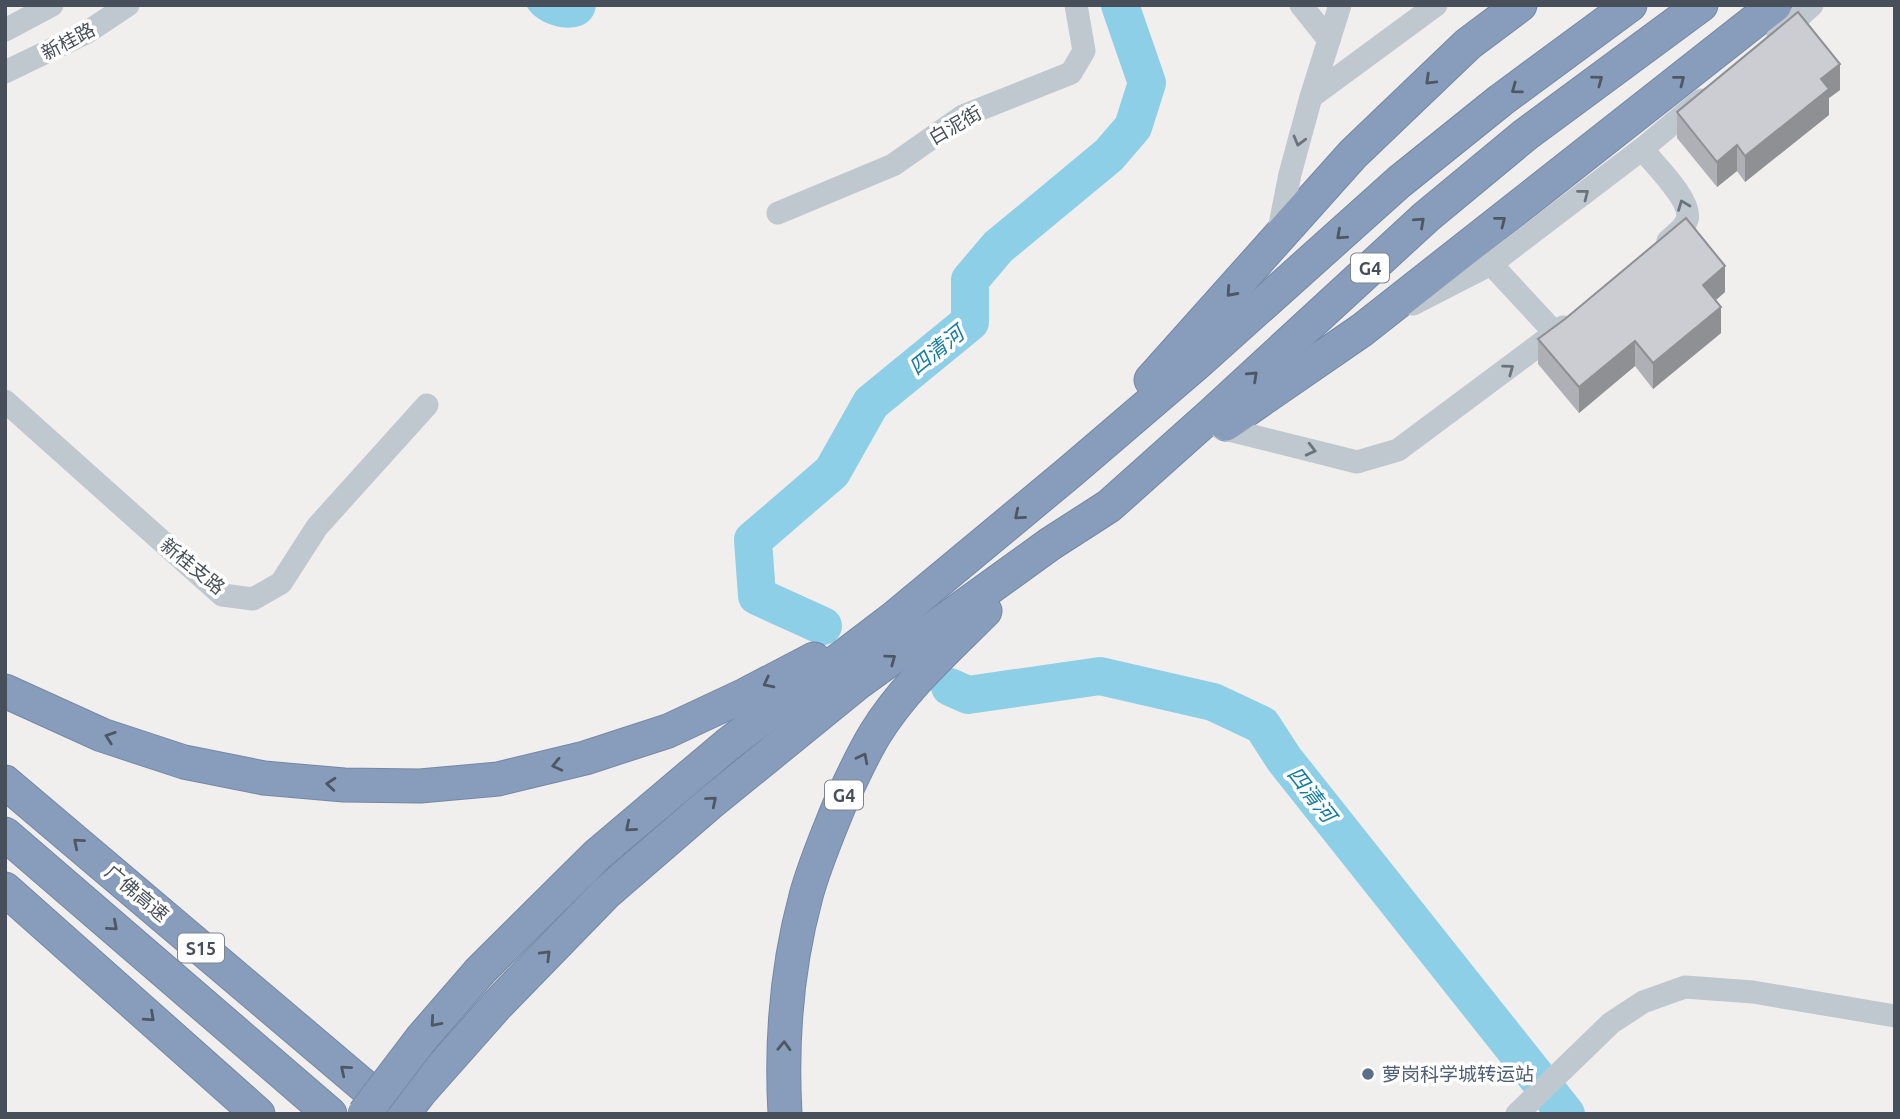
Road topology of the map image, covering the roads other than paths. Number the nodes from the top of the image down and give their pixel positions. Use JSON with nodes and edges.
{"nodes":[{"id":1,"x":52,"y":5,"type":"edge"},
{"id":2,"x":128,"y":5,"type":"edge"},
{"id":3,"x":1076,"y":5,"type":"edge"},
{"id":4,"x":1301,"y":5,"type":"edge"},
{"id":5,"x":1340,"y":5,"type":"edge"},
{"id":6,"x":1436,"y":5,"type":"edge"},
{"id":7,"x":1520,"y":5,"type":"edge"},
{"id":8,"x":1630,"y":5,"type":"edge"},
{"id":9,"x":1701,"y":5,"type":"edge"},
{"id":10,"x":1775,"y":5,"type":"edge"},
{"id":11,"x":1812,"y":5,"type":"edge"},
{"id":12,"x":5,"y":30,"type":"edge"},
{"id":13,"x":1329,"y":40,"type":"junction"},
{"id":14,"x":1765,"y":47,"type":"edge"},
{"id":15,"x":5,"y":72,"type":"edge"},
{"id":16,"x":1714,"y":89,"type":"edge"},
{"id":17,"x":1311,"y":97,"type":"junction"},
{"id":18,"x":1642,"y":149,"type":"junction"},
{"id":19,"x":778,"y":213,"type":"dead end"},
{"id":20,"x":1277,"y":241,"type":"junction"},
{"id":21,"x":1651,"y":255,"type":"edge"},
{"id":22,"x":1491,"y":264,"type":"junction"},
{"id":23,"x":1577,"y":316,"type":"edge"},
{"id":24,"x":1362,"y":330,"type":"junction"},
{"id":25,"x":1556,"y":334,"type":"junction"},
{"id":26,"x":5,"y":401,"type":"edge"},
{"id":27,"x":427,"y":405,"type":"dead end"},
{"id":28,"x":1221,"y":428,"type":"junction"},
{"id":29,"x":1071,"y":471,"type":"junction"},
{"id":30,"x":1109,"y":506,"type":"junction"},
{"id":31,"x":1050,"y":544,"type":"junction"},
{"id":32,"x":894,"y":618,"type":"junction"},
{"id":33,"x":5,"y":691,"type":"edge"},
{"id":34,"x":5,"y":782,"type":"edge"},
{"id":35,"x":5,"y":834,"type":"edge"},
{"id":36,"x":5,"y":889,"type":"edge"},
{"id":37,"x":1895,"y":1016,"type":"edge"},
{"id":38,"x":258,"y":1114,"type":"edge"},
{"id":39,"x":330,"y":1114,"type":"edge"},
{"id":40,"x":364,"y":1114,"type":"edge"},
{"id":41,"x":397,"y":1114,"type":"edge"},
{"id":42,"x":403,"y":1114,"type":"edge"},
{"id":43,"x":785,"y":1114,"type":"edge"},
{"id":44,"x":1517,"y":1114,"type":"edge"}],
"edges":[{"from":1,"to":12,"type":"street","name":"新桂路"},
{"from":2,"to":15,"type":"street","name":"新桂路"},
{"from":3,"to":19,"type":"street","name":"白泥街"},
{"from":4,"to":13,"type":"street"},
{"from":5,"to":13,"type":"street"},
{"from":6,"to":17,"type":"street"},
{"from":7,"to":20,"type":"highway","one_way":true},
{"from":8,"to":29,"type":"highway","number":"G4","one_way":true},
{"from":30,"to":9,"type":"highway","number":"G4","one_way":true},
{"from":24,"to":10,"type":"highway","one_way":true},
{"from":11,"to":14,"type":"street"},
{"from":13,"to":17,"type":"street"},
{"from":16,"to":18,"type":"street"},
{"from":17,"to":20,"type":"street","one_way":true},
{"from":21,"to":18,"type":"street","one_way":true},
{"from":22,"to":18,"type":"street","one_way":true},
{"from":20,"to":29,"type":"highway","one_way":true},
{"from":22,"to":24,"type":"street"},
{"from":22,"to":25,"type":"street"},
{"from":23,"to":25,"type":"street"},
{"from":24,"to":28,"type":"highway"},
{"from":28,"to":25,"type":"street","one_way":true},
{"from":26,"to":27,"type":"street","name":"新桂支路"},
{"from":28,"to":30,"type":"highway"},
{"from":29,"to":32,"type":"highway","number":"G4","one_way":true},
{"from":30,"to":31,"type":"highway","number":"G4"},
{"from":42,"to":31,"type":"highway","one_way":true},
{"from":43,"to":31,"type":"highway","number":"G4","one_way":true},
{"from":32,"to":33,"type":"highway","one_way":true},
{"from":32,"to":40,"type":"highway","number":"G4","one_way":true,"bridge":true},
{"from":41,"to":34,"type":"highway","name":"广佛高速","number":"S15","one_way":true},
{"from":35,"to":39,"type":"highway","number":"S15","one_way":true},
{"from":36,"to":38,"type":"highway","one_way":true},
{"from":37,"to":44,"type":"street"}]}
